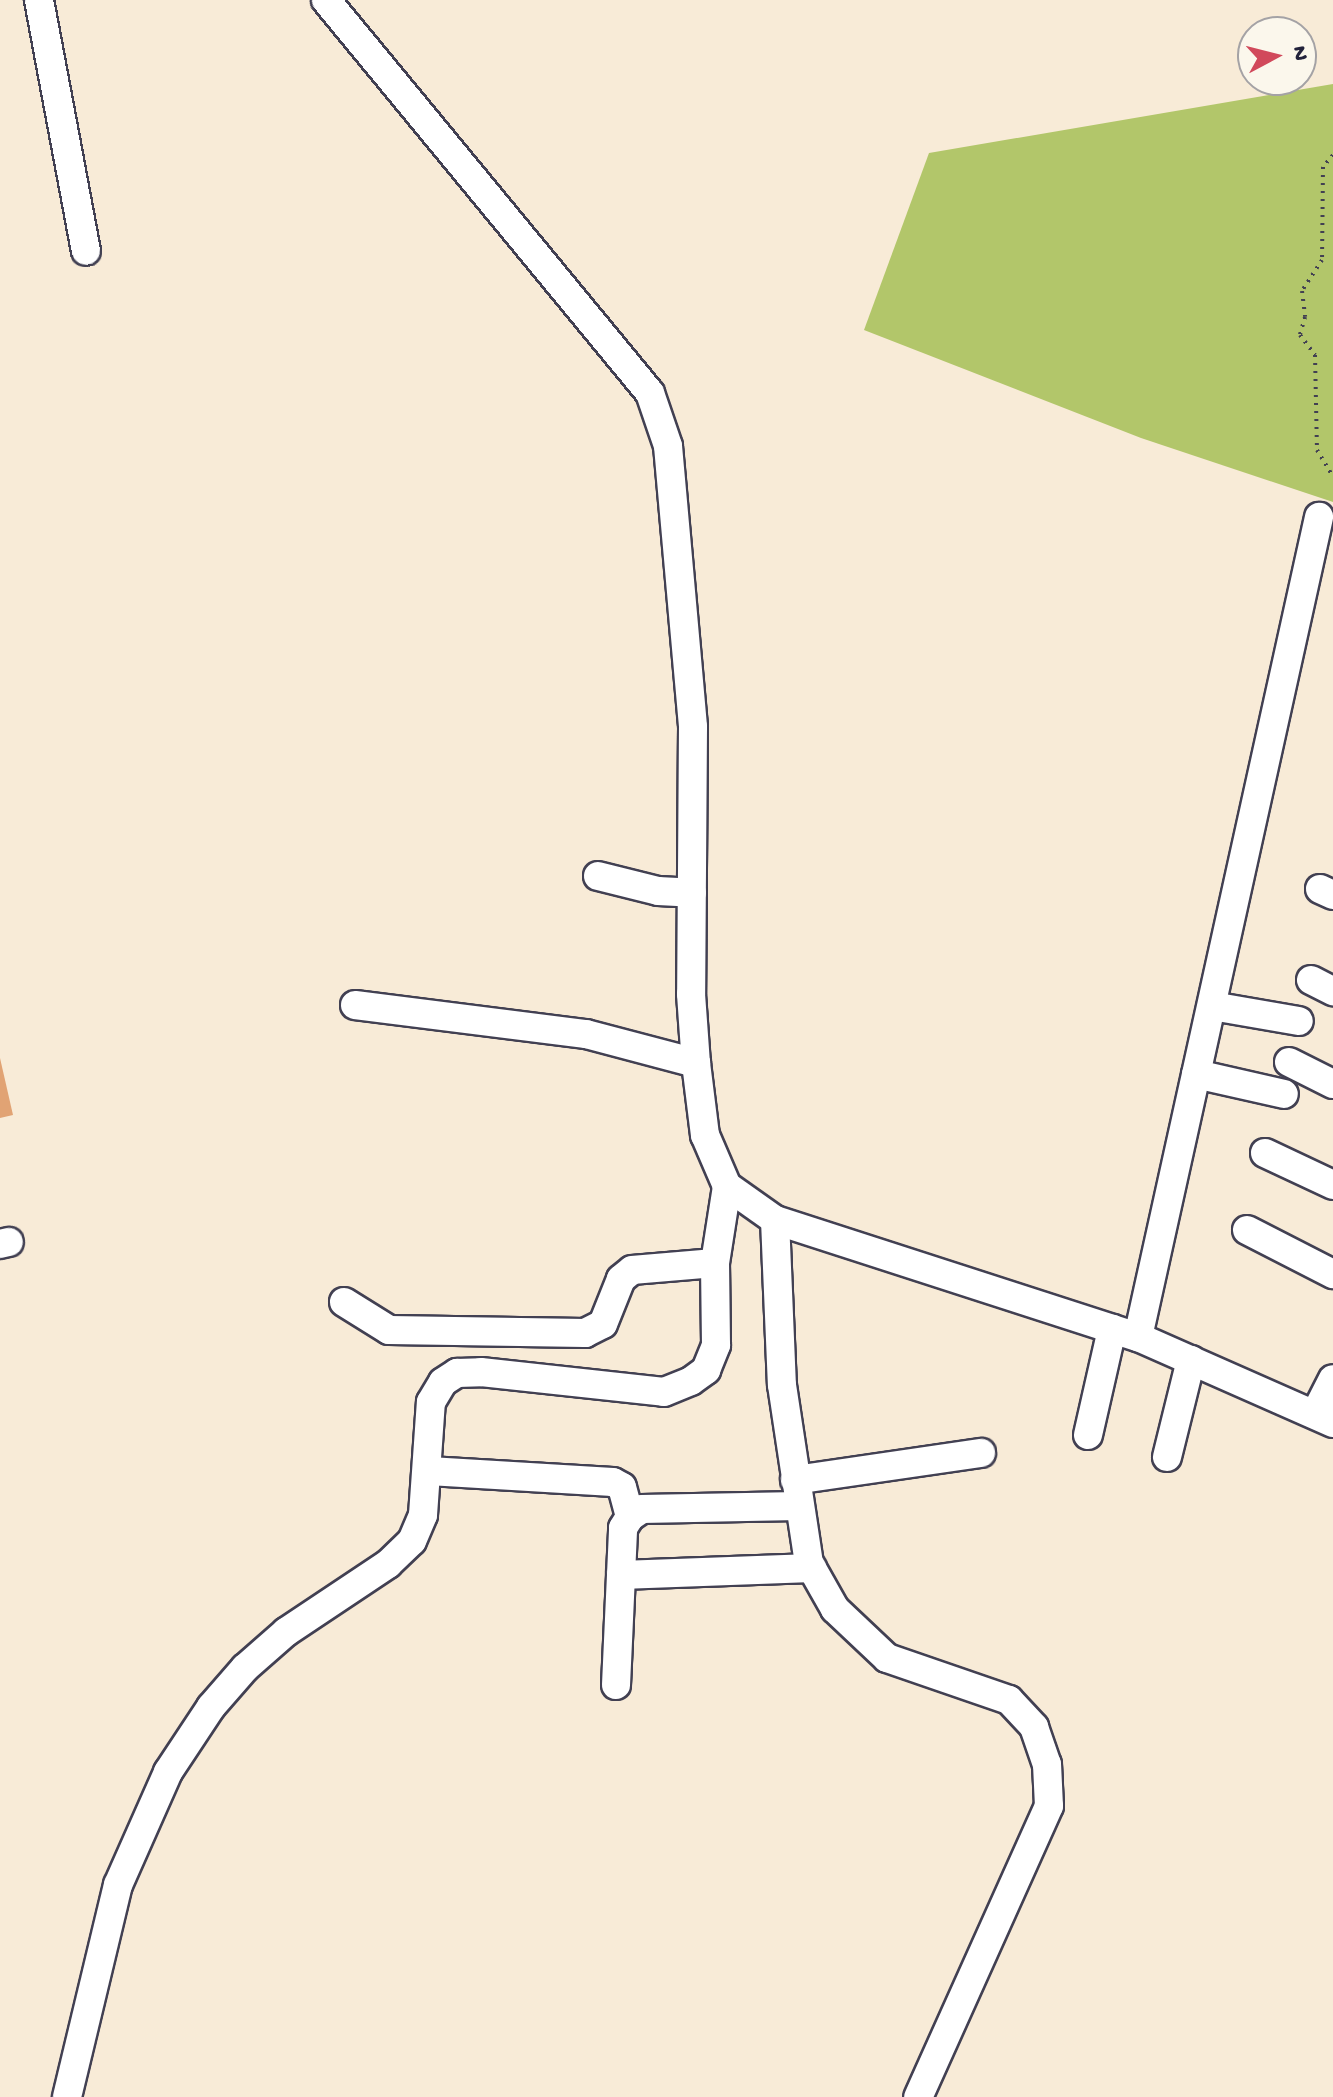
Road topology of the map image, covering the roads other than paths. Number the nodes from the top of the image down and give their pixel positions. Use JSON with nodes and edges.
{"nodes":[{"id":1,"x":39,"y":0,"type":"edge"},
{"id":2,"x":326,"y":0,"type":"edge"},
{"id":3,"x":86,"y":251,"type":"dead end"},
{"id":4,"x":1319,"y":517,"type":"dead end"},
{"id":5,"x":598,"y":876,"type":"dead end"},
{"id":6,"x":692,"y":893,"type":"junction"},
{"id":7,"x":355,"y":1005,"type":"dead end"},
{"id":8,"x":1212,"y":1006,"type":"junction"},
{"id":9,"x":1299,"y":1021,"type":"dead end"},
{"id":10,"x":1289,"y":1062,"type":"dead end"},
{"id":11,"x":696,"y":1063,"type":"junction"},
{"id":12,"x":1196,"y":1074,"type":"junction"},
{"id":13,"x":1333,"y":1084,"type":"edge"},
{"id":14,"x":1284,"y":1094,"type":"dead end"},
{"id":15,"x":1265,"y":1153,"type":"dead end"},
{"id":16,"x":1333,"y":1185,"type":"edge"},
{"id":17,"x":727,"y":1186,"type":"junction"},
{"id":18,"x":775,"y":1220,"type":"junction"},
{"id":19,"x":1247,"y":1230,"type":"dead end"},
{"id":20,"x":715,"y":1263,"type":"junction"},
{"id":21,"x":1333,"y":1274,"type":"edge"},
{"id":22,"x":344,"y":1302,"type":"dead end"},
{"id":23,"x":1125,"y":1333,"type":"junction"},
{"id":24,"x":1191,"y":1360,"type":"junction"},
{"id":25,"x":1333,"y":1379,"type":"edge"},
{"id":26,"x":1324,"y":1418,"type":"edge"},
{"id":27,"x":1088,"y":1435,"type":"dead end"},
{"id":28,"x":981,"y":1453,"type":"dead end"},
{"id":29,"x":1167,"y":1457,"type":"dead end"},
{"id":30,"x":429,"y":1471,"type":"junction"},
{"id":31,"x":796,"y":1493,"type":"junction"},
{"id":32,"x":630,"y":1517,"type":"junction"},
{"id":33,"x":812,"y":1568,"type":"junction"},
{"id":34,"x":621,"y":1575,"type":"junction"},
{"id":35,"x":616,"y":1685,"type":"dead end"},
{"id":36,"x":67,"y":2097,"type":"edge"},
{"id":37,"x":918,"y":2097,"type":"edge"}],
"edges":[{"from":1,"to":3,"type":"street"},
{"from":2,"to":6,"type":"street"},
{"from":4,"to":8,"type":"street"},
{"from":5,"to":6,"type":"street"},
{"from":6,"to":11,"type":"street"},
{"from":7,"to":11,"type":"street"},
{"from":8,"to":9,"type":"street"},
{"from":8,"to":12,"type":"street"},
{"from":10,"to":13,"type":"street"},
{"from":11,"to":17,"type":"street"},
{"from":12,"to":14,"type":"street"},
{"from":12,"to":23,"type":"street"},
{"from":15,"to":16,"type":"street"},
{"from":17,"to":18,"type":"street"},
{"from":17,"to":20,"type":"street"},
{"from":18,"to":23,"type":"street"},
{"from":18,"to":31,"type":"street"},
{"from":19,"to":21,"type":"street"},
{"from":20,"to":22,"type":"street"},
{"from":20,"to":30,"type":"street"},
{"from":23,"to":24,"type":"street"},
{"from":23,"to":27,"type":"street"},
{"from":24,"to":26,"type":"street"},
{"from":24,"to":29,"type":"street"},
{"from":25,"to":26,"type":"street"},
{"from":28,"to":31,"type":"street"},
{"from":30,"to":32,"type":"street"},
{"from":30,"to":36,"type":"street"},
{"from":31,"to":32,"type":"street"},
{"from":31,"to":33,"type":"street"},
{"from":32,"to":34,"type":"street"},
{"from":33,"to":34,"type":"street"},
{"from":33,"to":37,"type":"street"},
{"from":34,"to":35,"type":"street"}]}
